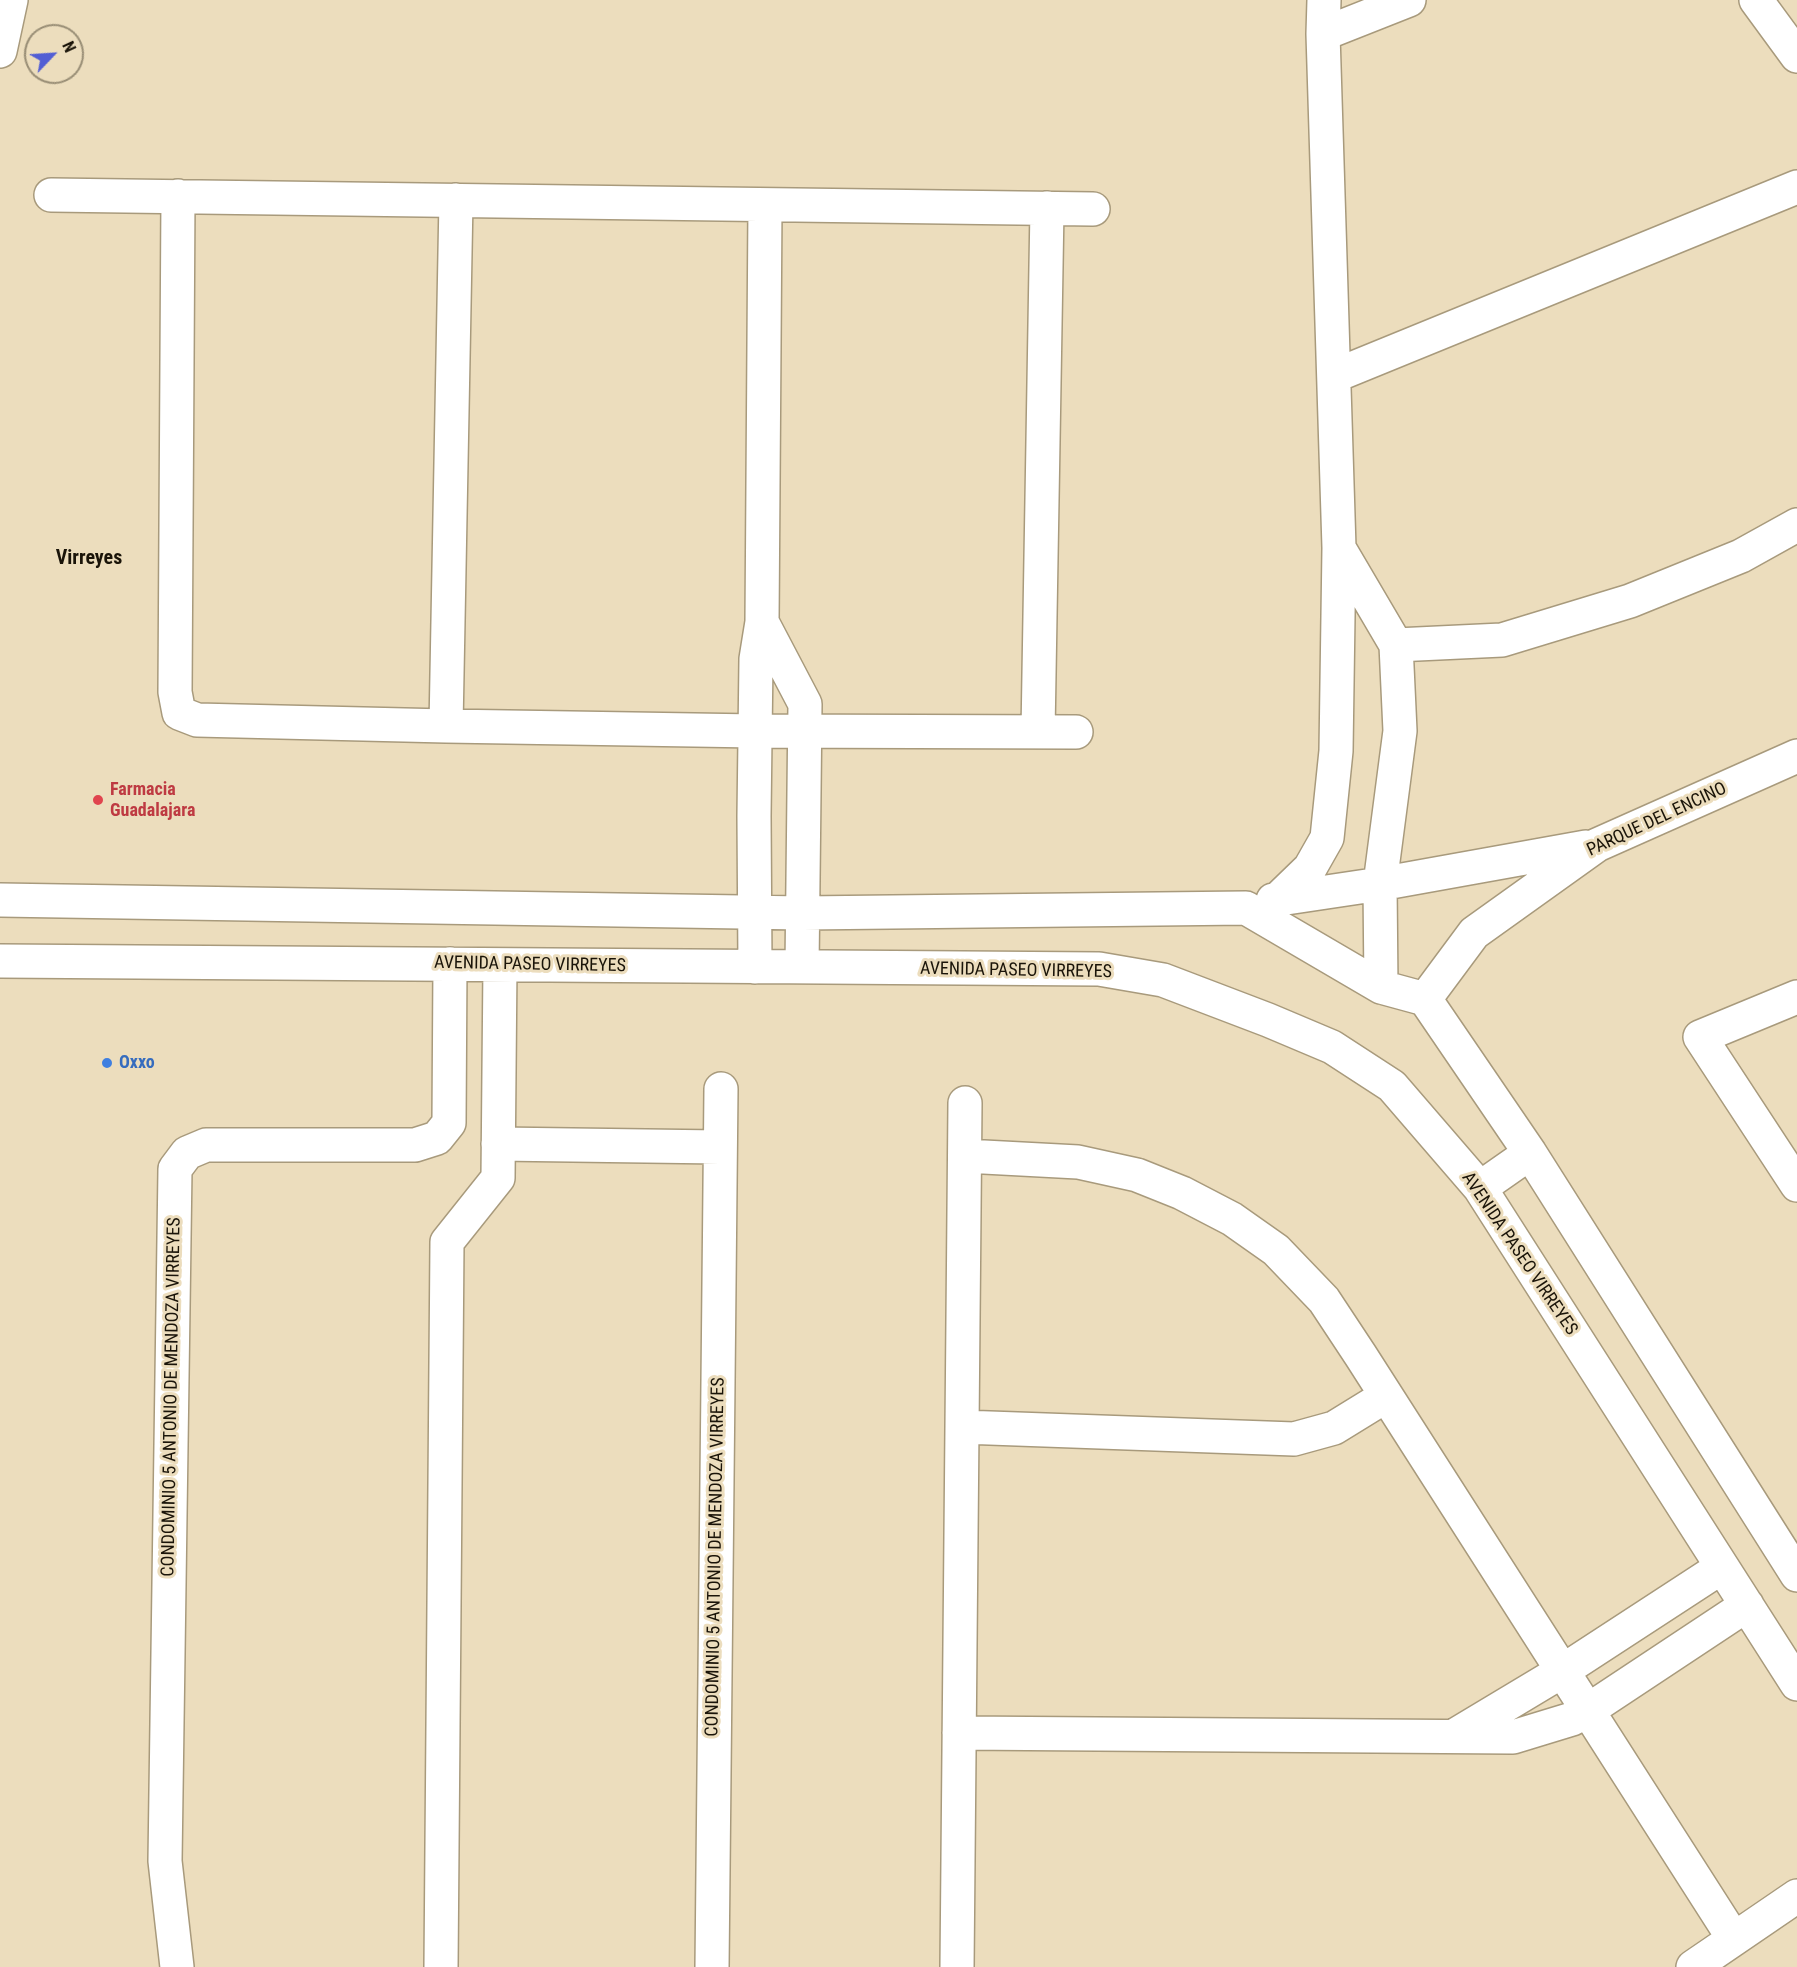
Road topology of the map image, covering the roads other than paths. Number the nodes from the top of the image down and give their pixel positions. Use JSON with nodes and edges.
{"nodes":[{"id":1,"x":11,"y":0,"type":"edge"},
{"id":2,"x":1324,"y":0,"type":"edge"},
{"id":3,"x":1409,"y":0,"type":"edge"},
{"id":4,"x":1756,"y":0,"type":"edge"},
{"id":5,"x":1323,"y":34,"type":"junction"},
{"id":6,"x":0,"y":51,"type":"edge"},
{"id":7,"x":1797,"y":56,"type":"edge"},
{"id":8,"x":1797,"y":187,"type":"edge"},
{"id":9,"x":51,"y":195,"type":"dead end"},
{"id":10,"x":178,"y":196,"type":"junction"},
{"id":11,"x":456,"y":200,"type":"junction"},
{"id":12,"x":765,"y":205,"type":"junction"},
{"id":13,"x":1047,"y":208,"type":"junction"},
{"id":14,"x":1093,"y":209,"type":"dead end"},
{"id":15,"x":1334,"y":376,"type":"junction"},
{"id":16,"x":1797,"y":525,"type":"edge"},
{"id":17,"x":1339,"y":548,"type":"junction"},
{"id":18,"x":762,"y":622,"type":"junction"},
{"id":19,"x":1396,"y":645,"type":"junction"},
{"id":20,"x":446,"y":726,"type":"junction"},
{"id":21,"x":804,"y":730,"type":"junction"},
{"id":22,"x":756,"y":732,"type":"junction"},
{"id":23,"x":1038,"y":732,"type":"junction"},
{"id":24,"x":1076,"y":732,"type":"dead end"},
{"id":25,"x":1797,"y":756,"type":"edge"},
{"id":26,"x":1597,"y":845,"type":"junction"},
{"id":27,"x":1380,"y":884,"type":"junction"},
{"id":28,"x":1279,"y":898,"type":"junction"},
{"id":29,"x":0,"y":900,"type":"edge"},
{"id":30,"x":1245,"y":908,"type":"junction"},
{"id":31,"x":756,"y":913,"type":"junction"},
{"id":32,"x":803,"y":913,"type":"junction"},
{"id":33,"x":0,"y":961,"type":"edge"},
{"id":34,"x":458,"y":964,"type":"junction"},
{"id":35,"x":500,"y":965,"type":"junction"},
{"id":36,"x":755,"y":967,"type":"junction"},
{"id":37,"x":802,"y":968,"type":"junction"},
{"id":38,"x":1381,"y":987,"type":"junction"},
{"id":39,"x":1797,"y":997,"type":"edge"},
{"id":40,"x":1425,"y":999,"type":"junction"},
{"id":41,"x":721,"y":1089,"type":"dead end"},
{"id":42,"x":965,"y":1103,"type":"dead end"},
{"id":43,"x":498,"y":1144,"type":"junction"},
{"id":44,"x":720,"y":1147,"type":"junction"},
{"id":45,"x":1530,"y":1153,"type":"junction"},
{"id":46,"x":964,"y":1156,"type":"junction"},
{"id":47,"x":1797,"y":1185,"type":"edge"},
{"id":48,"x":1480,"y":1188,"type":"junction"},
{"id":49,"x":1386,"y":1396,"type":"junction"},
{"id":50,"x":962,"y":1427,"type":"junction"},
{"id":51,"x":1722,"y":1567,"type":"junction"},
{"id":52,"x":1797,"y":1575,"type":"edge"},
{"id":53,"x":1747,"y":1605,"type":"junction"},
{"id":54,"x":1564,"y":1670,"type":"junction"},
{"id":55,"x":1797,"y":1684,"type":"edge"},
{"id":56,"x":1587,"y":1711,"type":"junction"},
{"id":57,"x":959,"y":1733,"type":"junction"},
{"id":58,"x":1454,"y":1736,"type":"junction"},
{"id":59,"x":1797,"y":1896,"type":"edge"},
{"id":60,"x":1734,"y":1939,"type":"junction"},
{"id":61,"x":177,"y":1967,"type":"edge"},
{"id":62,"x":441,"y":1967,"type":"edge"},
{"id":63,"x":711,"y":1967,"type":"edge"},
{"id":64,"x":957,"y":1967,"type":"edge"},
{"id":65,"x":1693,"y":1967,"type":"edge"}],
"edges":[{"from":1,"to":6,"type":"street"},
{"from":2,"to":5,"type":"street"},
{"from":3,"to":5,"type":"street"},
{"from":4,"to":7,"type":"street"},
{"from":5,"to":15,"type":"street"},
{"from":8,"to":15,"type":"street"},
{"from":9,"to":10,"type":"street"},
{"from":10,"to":11,"type":"street"},
{"from":10,"to":20,"type":"street"},
{"from":11,"to":12,"type":"street"},
{"from":11,"to":20,"type":"street"},
{"from":12,"to":13,"type":"street"},
{"from":12,"to":18,"type":"street"},
{"from":13,"to":14,"type":"street"},
{"from":13,"to":23,"type":"street"},
{"from":15,"to":17,"type":"street"},
{"from":16,"to":19,"type":"street"},
{"from":17,"to":19,"type":"street"},
{"from":17,"to":28,"type":"street"},
{"from":18,"to":21,"type":"street"},
{"from":18,"to":22,"type":"street"},
{"from":19,"to":27,"type":"street"},
{"from":20,"to":22,"type":"street"},
{"from":21,"to":22,"type":"street"},
{"from":21,"to":23,"type":"street"},
{"from":21,"to":32,"type":"street"},
{"from":22,"to":31,"type":"street"},
{"from":23,"to":24,"type":"street"},
{"from":25,"to":26,"type":"street","name":"PARQUE DEL ENCINO"},
{"from":26,"to":27,"type":"street"},
{"from":26,"to":40,"type":"street","name":"PARQUE DEL ENCINO"},
{"from":27,"to":28,"type":"street"},
{"from":27,"to":38,"type":"street"},
{"from":28,"to":30,"type":"street"},
{"from":29,"to":31,"type":"street"},
{"from":30,"to":32,"type":"street"},
{"from":30,"to":38,"type":"street"},
{"from":31,"to":32,"type":"street"},
{"from":31,"to":36,"type":"street"},
{"from":32,"to":37,"type":"street"},
{"from":33,"to":34,"type":"street","name":"AVENIDA PASEO VIRREYES"},
{"from":34,"to":35,"type":"street","name":"AVENIDA PASEO VIRREYES"},
{"from":34,"to":61,"type":"street","name":"CONDOMINIO 5 ANTONIO DE MENDOZA VIRREYES"},
{"from":35,"to":36,"type":"street","name":"AVENIDA PASEO VIRREYES"},
{"from":35,"to":43,"type":"street"},
{"from":36,"to":37,"type":"street","name":"AVENIDA PASEO VIRREYES"},
{"from":37,"to":48,"type":"street","name":"AVENIDA PASEO VIRREYES"},
{"from":38,"to":40,"type":"street"},
{"from":39,"to":47,"type":"street"},
{"from":40,"to":45,"type":"street"},
{"from":41,"to":44,"type":"street","name":"CONDOMINIO 5 ANTONIO DE MENDOZA VIRREYES"},
{"from":42,"to":46,"type":"street"},
{"from":43,"to":44,"type":"street"},
{"from":43,"to":62,"type":"street"},
{"from":44,"to":63,"type":"street","name":"CONDOMINIO 5 ANTONIO DE MENDOZA VIRREYES"},
{"from":45,"to":48,"type":"street"},
{"from":45,"to":52,"type":"street"},
{"from":46,"to":49,"type":"street"},
{"from":46,"to":50,"type":"street"},
{"from":48,"to":51,"type":"street","name":"AVENIDA PASEO VIRREYES"},
{"from":49,"to":50,"type":"street"},
{"from":49,"to":54,"type":"street"},
{"from":50,"to":57,"type":"street"},
{"from":51,"to":53,"type":"street","name":"AVENIDA PASEO VIRREYES"},
{"from":51,"to":54,"type":"street"},
{"from":53,"to":55,"type":"street","name":"AVENIDA PASEO VIRREYES"},
{"from":53,"to":56,"type":"street"},
{"from":54,"to":56,"type":"street"},
{"from":54,"to":58,"type":"street"},
{"from":56,"to":58,"type":"street"},
{"from":56,"to":60,"type":"street"},
{"from":57,"to":58,"type":"street"},
{"from":57,"to":64,"type":"street"},
{"from":59,"to":60,"type":"street"},
{"from":60,"to":65,"type":"street"}]}
